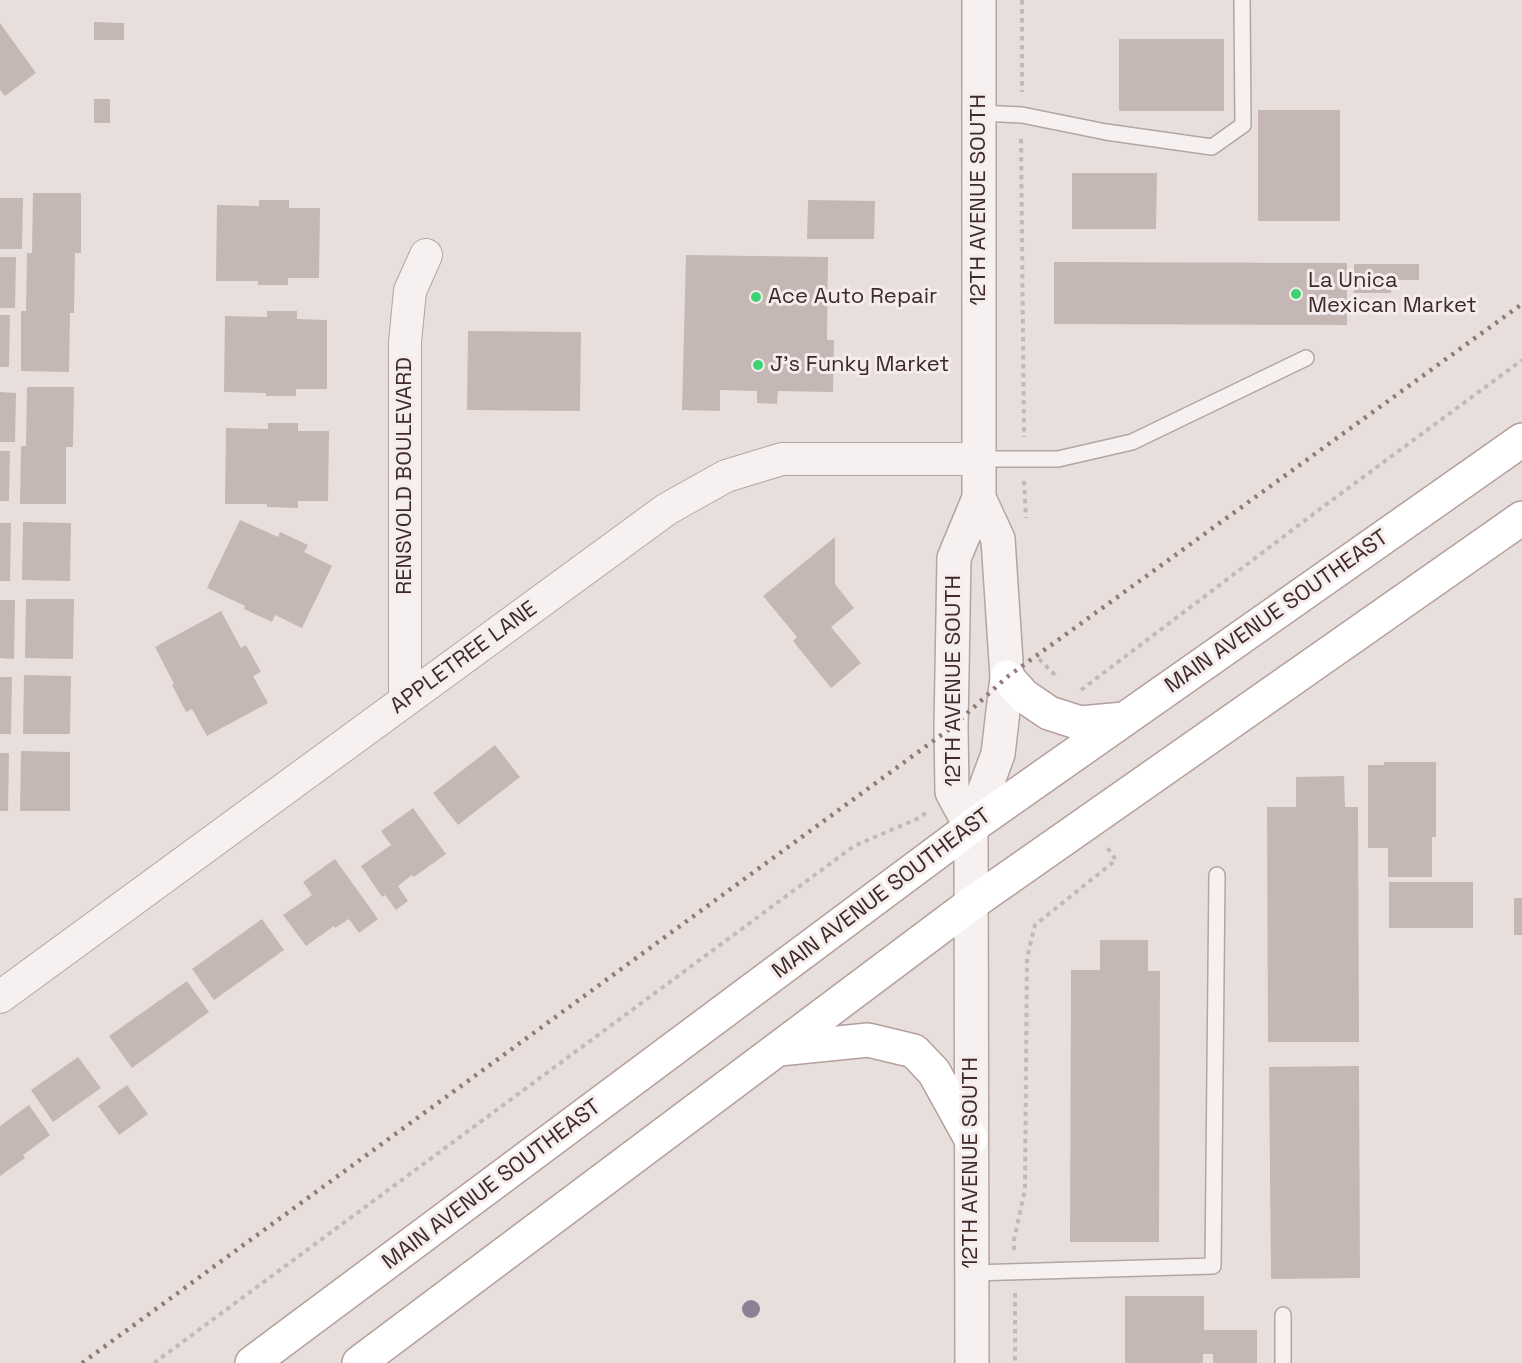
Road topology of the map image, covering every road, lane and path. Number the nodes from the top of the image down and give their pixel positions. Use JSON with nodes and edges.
{"nodes":[{"id":1,"x":979,"y":0,"type":"edge"},
{"id":2,"x":1022,"y":0,"type":"edge"},
{"id":3,"x":1242,"y":0,"type":"edge"},
{"id":4,"x":979,"y":113,"type":"junction"},
{"id":5,"x":1022,"y":115,"type":"junction"},
{"id":6,"x":426,"y":255,"type":"dead end"},
{"id":7,"x":1306,"y":358,"type":"dead end"},
{"id":8,"x":1522,"y":360,"type":"edge"},
{"id":9,"x":1522,"y":440,"type":"edge"},
{"id":10,"x":979,"y":459,"type":"junction"},
{"id":11,"x":1024,"y":459,"type":"junction"},
{"id":12,"x":979,"y":498,"type":"junction"},
{"id":13,"x":1522,"y":518,"type":"edge"},
{"id":14,"x":1026,"y":521,"type":"dead end"},
{"id":15,"x":1036,"y":656,"type":"dead end"},
{"id":16,"x":1007,"y":677,"type":"junction"},
{"id":17,"x":1059,"y":679,"type":"dead end"},
{"id":18,"x":1074,"y":695,"type":"dead end"},
{"id":19,"x":405,"y":700,"type":"junction"},
{"id":20,"x":1124,"y":719,"type":"junction"},
{"id":21,"x":919,"y":818,"type":"dead end"},
{"id":22,"x":971,"y":827,"type":"junction"},
{"id":23,"x":1116,"y":860,"type":"dead end"},
{"id":24,"x":1217,"y":875,"type":"dead end"},
{"id":25,"x":971,"y":904,"type":"junction"},
{"id":26,"x":0,"y":997,"type":"edge"},
{"id":27,"x":778,"y":1049,"type":"junction"},
{"id":28,"x":971,"y":1138,"type":"junction"},
{"id":29,"x":1014,"y":1271,"type":"junction"},
{"id":30,"x":972,"y":1273,"type":"junction"},
{"id":31,"x":1283,"y":1315,"type":"dead end"},
{"id":32,"x":154,"y":1363,"type":"edge"},
{"id":33,"x":252,"y":1363,"type":"edge"},
{"id":34,"x":359,"y":1363,"type":"edge"},
{"id":35,"x":972,"y":1363,"type":"edge"},
{"id":36,"x":1015,"y":1363,"type":"edge"},
{"id":37,"x":1283,"y":1363,"type":"edge"}],
"edges":[{"from":1,"to":4,"type":"street","name":"12TH AVENUE SOUTH"},
{"from":2,"to":5,"type":"path"},
{"from":3,"to":5,"type":"lane"},
{"from":4,"to":5,"type":"lane"},
{"from":4,"to":10,"type":"street","name":"12TH AVENUE SOUTH"},
{"from":5,"to":11,"type":"path"},
{"from":6,"to":19,"type":"street","name":"RENSVOLD BOULEVARD"},
{"from":7,"to":11,"type":"lane"},
{"from":8,"to":18,"type":"path"},
{"from":9,"to":20,"type":"main road","name":"MAIN AVENUE SOUTHEAST"},
{"from":10,"to":11,"type":"lane"},
{"from":10,"to":12,"type":"street","name":"12TH AVENUE SOUTH"},
{"from":10,"to":19,"type":"street","name":"APPLETREE LANE"},
{"from":11,"to":14,"type":"path"},
{"from":12,"to":16,"type":"street"},
{"from":12,"to":22,"type":"street","name":"12TH AVENUE SOUTH"},
{"from":13,"to":25,"type":"main road"},
{"from":15,"to":17,"type":"path"},
{"from":16,"to":20,"type":"main road"},
{"from":16,"to":22,"type":"street"},
{"from":19,"to":26,"type":"street","name":"APPLETREE LANE"},
{"from":20,"to":22,"type":"main road","name":"MAIN AVENUE SOUTHEAST"},
{"from":21,"to":32,"type":"path"},
{"from":22,"to":25,"type":"street","name":"12TH AVENUE SOUTH"},
{"from":22,"to":33,"type":"main road","name":"MAIN AVENUE SOUTHEAST"},
{"from":23,"to":29,"type":"path"},
{"from":24,"to":29,"type":"lane"},
{"from":25,"to":27,"type":"main road"},
{"from":25,"to":28,"type":"street","name":"12TH AVENUE SOUTH"},
{"from":27,"to":28,"type":"main road"},
{"from":27,"to":34,"type":"main road"},
{"from":28,"to":30,"type":"street","name":"12TH AVENUE SOUTH"},
{"from":29,"to":30,"type":"lane"},
{"from":29,"to":36,"type":"path"},
{"from":30,"to":35,"type":"street","name":"12TH AVENUE SOUTH"},
{"from":31,"to":37,"type":"lane"}]}
